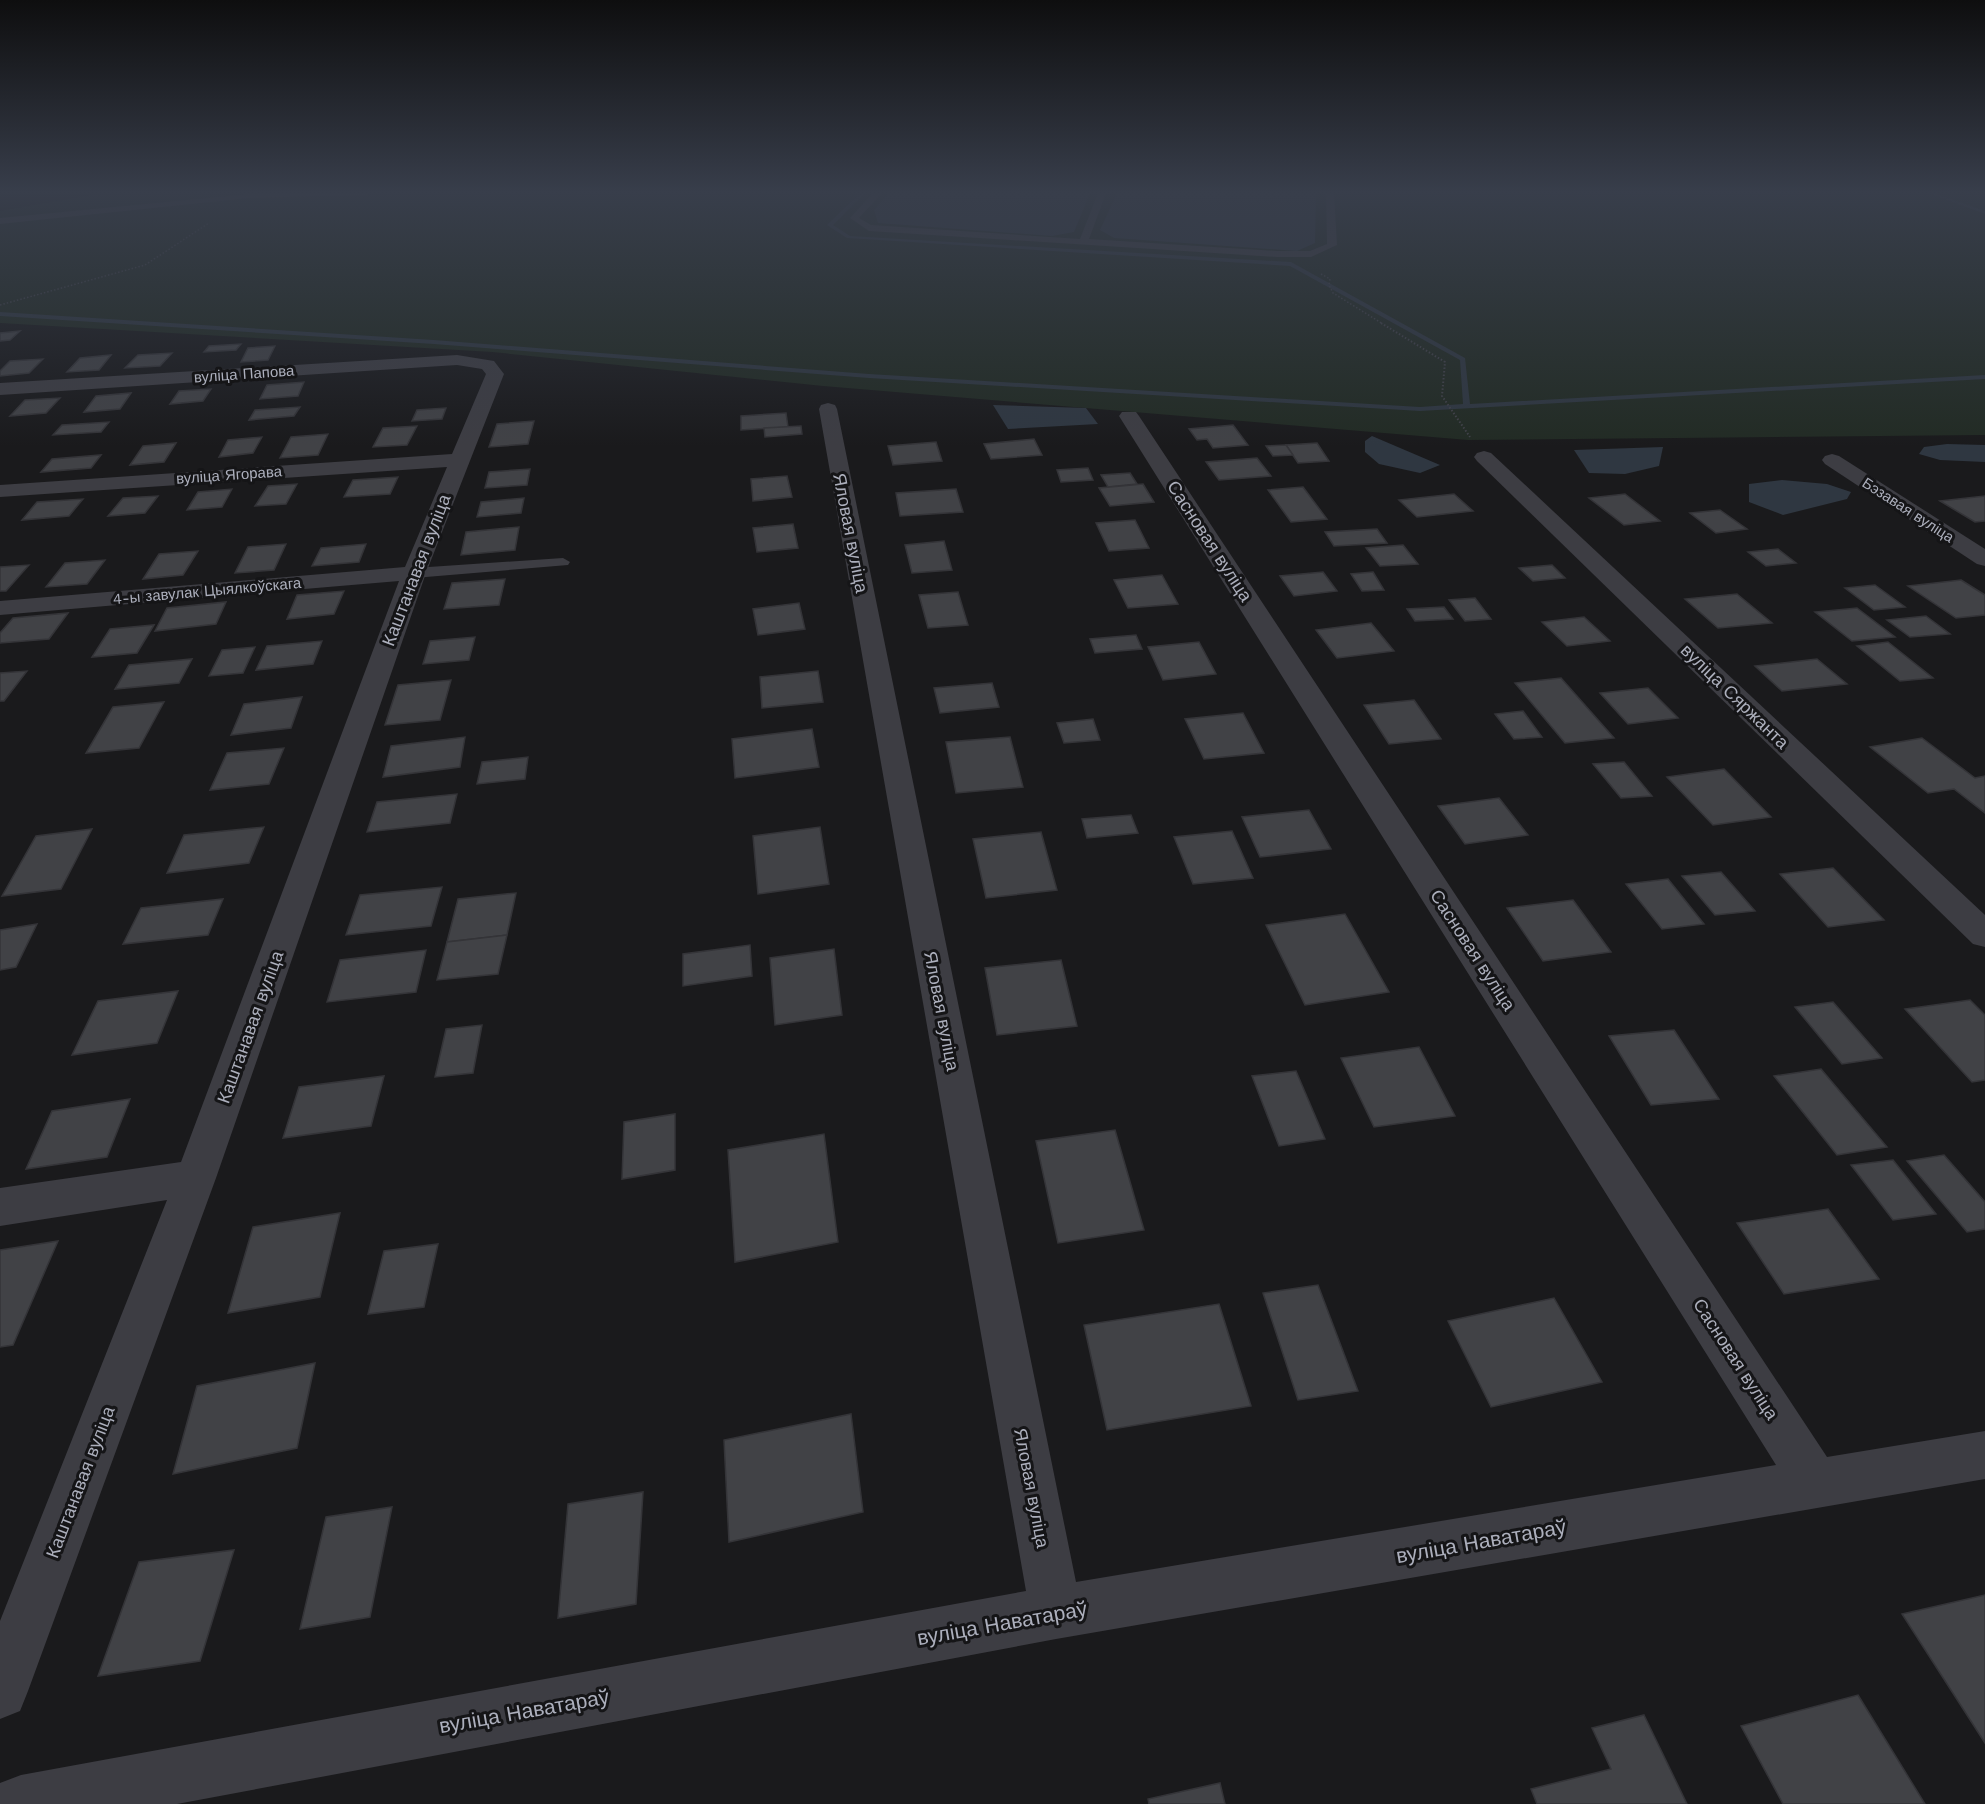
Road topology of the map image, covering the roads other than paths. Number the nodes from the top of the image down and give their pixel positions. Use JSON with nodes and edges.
{"nodes":[{"id":1,"x":488,"y":365,"type":"joint"},
{"id":2,"x":0,"y":389,"type":"edge"},
{"id":3,"x":828,"y":409,"type":"dead end"},
{"id":4,"x":1130,"y":416,"type":"dead end"},
{"id":5,"x":1484,"y":457,"type":"dead end"},
{"id":6,"x":459,"y":460,"type":"junction"},
{"id":7,"x":1832,"y":460,"type":"dead end"},
{"id":8,"x":0,"y":491,"type":"edge"},
{"id":9,"x":1985,"y":559,"type":"edge"},
{"id":10,"x":563,"y":562,"type":"dead end"},
{"id":11,"x":414,"y":573,"type":"junction"},
{"id":12,"x":0,"y":608,"type":"edge"},
{"id":13,"x":1985,"y":935,"type":"edge"},
{"id":14,"x":196,"y":1178,"type":"junction"},
{"id":15,"x":0,"y":1207,"type":"edge"},
{"id":16,"x":1985,"y":1455,"type":"edge"},
{"id":17,"x":1816,"y":1484,"type":"junction"},
{"id":18,"x":1056,"y":1612,"type":"junction"},
{"id":19,"x":0,"y":1691,"type":"edge"},
{"id":20,"x":21,"y":1804,"type":"edge"}],
"edges":[{"from":1,"to":2,"type":"street","name":"вуліца Папова"},
{"from":1,"to":6,"type":"street","name":"Каштанавая вуліца"},
{"from":3,"to":18,"type":"street","name":"Яловая вуліца"},
{"from":4,"to":17,"type":"street","name":"Сасновая вуліца"},
{"from":5,"to":13,"type":"street","name":"вуліца Сяржанта"},
{"from":6,"to":8,"type":"street","name":"вуліца Ягорава"},
{"from":6,"to":11,"type":"street","name":"Каштанавая вуліца"},
{"from":7,"to":9,"type":"street","name":"Бэзавая вуліца"},
{"from":10,"to":11,"type":"lane"},
{"from":11,"to":12,"type":"street","name":"4-ы завулак Цыялкоўскага"},
{"from":11,"to":14,"type":"street","name":"Каштанавая вуліца"},
{"from":14,"to":15,"type":"street"},
{"from":14,"to":19,"type":"street","name":"Каштанавая вуліца"},
{"from":16,"to":17,"type":"street","name":"вуліца Наватараў"},
{"from":17,"to":18,"type":"street","name":"вуліца Наватараў"},
{"from":18,"to":20,"type":"street","name":"вуліца Наватараў"}]}
